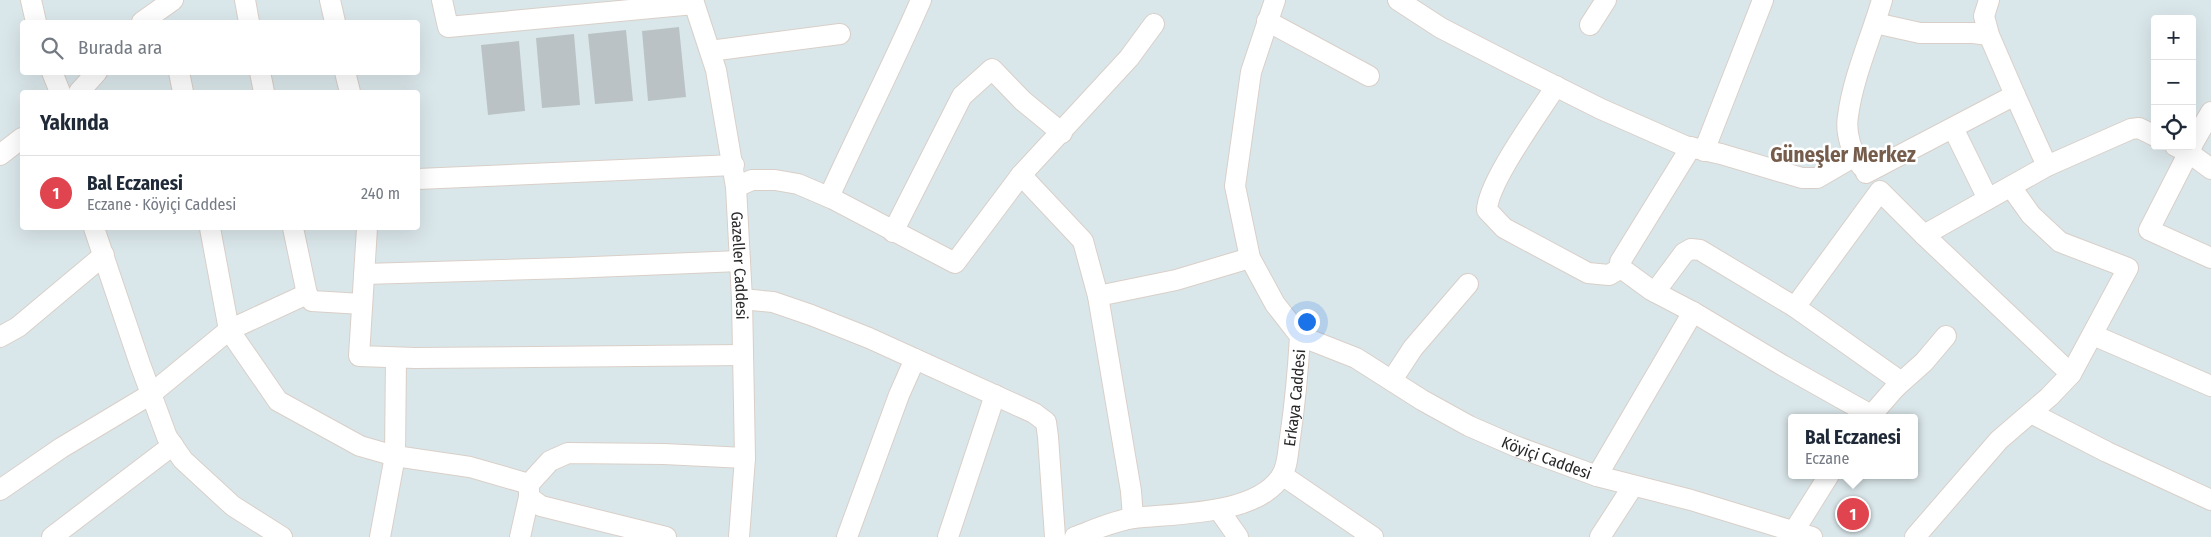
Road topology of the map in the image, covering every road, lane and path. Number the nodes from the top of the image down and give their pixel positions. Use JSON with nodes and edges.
{"nodes":[{"id":1,"x":31,"y":0,"type":"edge"},
{"id":2,"x":245,"y":0,"type":"edge"},
{"id":3,"x":330,"y":0,"type":"edge"},
{"id":4,"x":442,"y":0,"type":"edge"},
{"id":5,"x":921,"y":0,"type":"edge"},
{"id":6,"x":1275,"y":0,"type":"edge"},
{"id":7,"x":1398,"y":0,"type":"edge"},
{"id":8,"x":1606,"y":0,"type":"edge"},
{"id":9,"x":1763,"y":0,"type":"edge"},
{"id":10,"x":1882,"y":0,"type":"edge"},
{"id":11,"x":1989,"y":0,"type":"edge"},
{"id":12,"x":694,"y":2,"type":"edge"},
{"id":13,"x":170,"y":9,"type":"edge"},
{"id":14,"x":36,"y":20,"type":"edge"},
{"id":15,"x":146,"y":20,"type":"edge"},
{"id":16,"x":249,"y":20,"type":"edge"},
{"id":17,"x":335,"y":20,"type":"edge"},
{"id":18,"x":1267,"y":21,"type":"junction"},
{"id":19,"x":1875,"y":23,"type":"junction"},
{"id":20,"x":1154,"y":24,"type":"dead end"},
{"id":21,"x":1590,"y":25,"type":"dead end"},
{"id":22,"x":840,"y":34,"type":"dead end"},
{"id":23,"x":1989,"y":35,"type":"junction"},
{"id":24,"x":710,"y":51,"type":"junction"},
{"id":25,"x":53,"y":75,"type":"edge"},
{"id":26,"x":94,"y":75,"type":"edge"},
{"id":27,"x":180,"y":75,"type":"edge"},
{"id":28,"x":261,"y":75,"type":"edge"},
{"id":29,"x":347,"y":75,"type":"edge"},
{"id":30,"x":1369,"y":76,"type":"dead end"},
{"id":31,"x":1556,"y":86,"type":"junction"},
{"id":32,"x":59,"y":90,"type":"edge"},
{"id":33,"x":81,"y":90,"type":"edge"},
{"id":34,"x":183,"y":90,"type":"edge"},
{"id":35,"x":264,"y":90,"type":"edge"},
{"id":36,"x":350,"y":90,"type":"edge"},
{"id":37,"x":2015,"y":95,"type":"junction"},
{"id":38,"x":2211,"y":112,"type":"edge"},
{"id":39,"x":1953,"y":128,"type":"junction"},
{"id":40,"x":1062,"y":133,"type":"junction"},
{"id":41,"x":2151,"y":134,"type":"edge"},
{"id":42,"x":2196,"y":134,"type":"edge"},
{"id":43,"x":20,"y":140,"type":"edge"},
{"id":44,"x":1698,"y":149,"type":"junction"},
{"id":45,"x":2186,"y":150,"type":"edge"},
{"id":46,"x":2189,"y":150,"type":"edge"},
{"id":47,"x":0,"y":155,"type":"edge"},
{"id":48,"x":1855,"y":156,"type":"junction"},
{"id":49,"x":734,"y":165,"type":"junction"},
{"id":50,"x":2047,"y":166,"type":"junction"},
{"id":51,"x":2211,"y":169,"type":"edge"},
{"id":52,"x":1866,"y":173,"type":"junction"},
{"id":53,"x":1022,"y":175,"type":"junction"},
{"id":54,"x":420,"y":180,"type":"edge"},
{"id":55,"x":736,"y":187,"type":"junction"},
{"id":56,"x":2011,"y":187,"type":"junction"},
{"id":57,"x":1880,"y":191,"type":"junction"},
{"id":58,"x":829,"y":197,"type":"junction"},
{"id":59,"x":1988,"y":199,"type":"junction"},
{"id":60,"x":95,"y":230,"type":"edge"},
{"id":61,"x":210,"y":230,"type":"edge"},
{"id":62,"x":293,"y":230,"type":"edge"},
{"id":63,"x":367,"y":230,"type":"edge"},
{"id":64,"x":893,"y":232,"type":"junction"},
{"id":65,"x":1924,"y":235,"type":"junction"},
{"id":66,"x":104,"y":255,"type":"junction"},
{"id":67,"x":1250,"y":258,"type":"junction"},
{"id":68,"x":2211,"y":258,"type":"edge"},
{"id":69,"x":740,"y":260,"type":"junction"},
{"id":70,"x":1621,"y":268,"type":"junction"},
{"id":71,"x":364,"y":274,"type":"junction"},
{"id":72,"x":1468,"y":284,"type":"dead end"},
{"id":73,"x":1655,"y":292,"type":"junction"},
{"id":74,"x":307,"y":294,"type":"junction"},
{"id":75,"x":1098,"y":296,"type":"junction"},
{"id":76,"x":742,"y":299,"type":"junction"},
{"id":77,"x":362,"y":304,"type":"junction"},
{"id":78,"x":1795,"y":307,"type":"junction"},
{"id":79,"x":1693,"y":312,"type":"junction"},
{"id":80,"x":229,"y":330,"type":"junction"},
{"id":81,"x":2093,"y":335,"type":"junction"},
{"id":82,"x":1300,"y":336,"type":"junction"},
{"id":83,"x":1946,"y":336,"type":"dead end"},
{"id":84,"x":0,"y":337,"type":"edge"},
{"id":85,"x":743,"y":355,"type":"junction"},
{"id":86,"x":396,"y":358,"type":"junction"},
{"id":87,"x":915,"y":359,"type":"junction"},
{"id":88,"x":2071,"y":374,"type":"junction"},
{"id":89,"x":1392,"y":380,"type":"junction"},
{"id":90,"x":2211,"y":386,"type":"edge"},
{"id":91,"x":1896,"y":387,"type":"junction"},
{"id":92,"x":151,"y":394,"type":"junction"},
{"id":93,"x":995,"y":395,"type":"junction"},
{"id":94,"x":2031,"y":413,"type":"junction"},
{"id":95,"x":1867,"y":414,"type":"edge"},
{"id":96,"x":1872,"y":414,"type":"edge"},
{"id":97,"x":173,"y":445,"type":"junction"},
{"id":98,"x":395,"y":456,"type":"junction"},
{"id":99,"x":745,"y":458,"type":"junction"},
{"id":100,"x":1282,"y":475,"type":"junction"},
{"id":101,"x":1597,"y":476,"type":"junction"},
{"id":102,"x":1827,"y":479,"type":"edge"},
{"id":103,"x":1633,"y":486,"type":"junction"},
{"id":104,"x":0,"y":490,"type":"edge"},
{"id":105,"x":529,"y":491,"type":"junction"},
{"id":106,"x":2211,"y":500,"type":"edge"},
{"id":107,"x":1219,"y":510,"type":"junction"},
{"id":108,"x":1133,"y":518,"type":"junction"},
{"id":109,"x":1114,"y":531,"type":"edge"},
{"id":110,"x":1803,"y":534,"type":"edge"},
{"id":111,"x":271,"y":535,"type":"edge"},
{"id":112,"x":52,"y":537,"type":"edge"},
{"id":113,"x":380,"y":537,"type":"edge"},
{"id":114,"x":520,"y":537,"type":"edge"},
{"id":115,"x":666,"y":537,"type":"edge"},
{"id":116,"x":740,"y":537,"type":"edge"},
{"id":117,"x":847,"y":537,"type":"edge"},
{"id":118,"x":948,"y":537,"type":"edge"},
{"id":119,"x":1055,"y":537,"type":"edge"},
{"id":120,"x":1075,"y":537,"type":"edge"},
{"id":121,"x":1238,"y":537,"type":"edge"},
{"id":122,"x":1373,"y":537,"type":"edge"},
{"id":123,"x":1600,"y":537,"type":"edge"},
{"id":124,"x":1915,"y":537,"type":"edge"}],
"edges":[{"from":1,"to":14,"type":"street"},
{"from":2,"to":16,"type":"street"},
{"from":3,"to":17,"type":"street"},
{"from":4,"to":12,"type":"street"},
{"from":5,"to":58,"type":"street"},
{"from":6,"to":18,"type":"street","name":"Erkaya Caddesi"},
{"from":7,"to":31,"type":"street"},
{"from":8,"to":21,"type":"street"},
{"from":9,"to":44,"type":"street"},
{"from":10,"to":19,"type":"street"},
{"from":11,"to":23,"type":"street"},
{"from":12,"to":24,"type":"street","name":"Gazeller Caddesi"},
{"from":13,"to":15,"type":"street"},
{"from":18,"to":30,"type":"street"},
{"from":18,"to":67,"type":"street","name":"Erkaya Caddesi"},
{"from":19,"to":23,"type":"street"},
{"from":19,"to":48,"type":"street"},
{"from":20,"to":40,"type":"street"},
{"from":22,"to":24,"type":"street"},
{"from":23,"to":37,"type":"street"},
{"from":24,"to":49,"type":"street","name":"Gazeller Caddesi"},
{"from":25,"to":32,"type":"street"},
{"from":26,"to":33,"type":"street"},
{"from":27,"to":34,"type":"street"},
{"from":28,"to":35,"type":"street"},
{"from":29,"to":36,"type":"street"},
{"from":31,"to":44,"type":"street"},
{"from":31,"to":70,"type":"street"},
{"from":37,"to":39,"type":"street"},
{"from":37,"to":50,"type":"street"},
{"from":38,"to":42,"type":"street"},
{"from":39,"to":52,"type":"street"},
{"from":39,"to":59,"type":"street"},
{"from":40,"to":53,"type":"street"},
{"from":40,"to":64,"type":"street"},
{"from":41,"to":50,"type":"street"},
{"from":43,"to":47,"type":"street"},
{"from":44,"to":48,"type":"street"},
{"from":44,"to":70,"type":"street"},
{"from":45,"to":68,"type":"street"},
{"from":46,"to":51,"type":"street"},
{"from":48,"to":52,"type":"street"},
{"from":49,"to":54,"type":"street"},
{"from":49,"to":55,"type":"street","name":"Gazeller Caddesi"},
{"from":50,"to":56,"type":"street"},
{"from":52,"to":57,"type":"street"},
{"from":53,"to":64,"type":"street"},
{"from":53,"to":75,"type":"street"},
{"from":55,"to":58,"type":"street"},
{"from":55,"to":69,"type":"street","name":"Gazeller Caddesi"},
{"from":56,"to":59,"type":"street"},
{"from":56,"to":81,"type":"street"},
{"from":57,"to":65,"type":"street"},
{"from":57,"to":78,"type":"street"},
{"from":58,"to":64,"type":"street"},
{"from":59,"to":65,"type":"street"},
{"from":60,"to":66,"type":"street"},
{"from":61,"to":80,"type":"street"},
{"from":62,"to":74,"type":"street"},
{"from":63,"to":71,"type":"street"},
{"from":65,"to":88,"type":"street"},
{"from":66,"to":84,"type":"street"},
{"from":66,"to":92,"type":"street"},
{"from":67,"to":75,"type":"street"},
{"from":67,"to":82,"type":"street","name":"Erkaya Caddesi"},
{"from":69,"to":71,"type":"street"},
{"from":69,"to":76,"type":"street","name":"Gazeller Caddesi"},
{"from":70,"to":73,"type":"street"},
{"from":71,"to":77,"type":"street"},
{"from":72,"to":89,"type":"street"},
{"from":73,"to":78,"type":"street"},
{"from":73,"to":79,"type":"street"},
{"from":74,"to":77,"type":"street"},
{"from":74,"to":80,"type":"street"},
{"from":75,"to":108,"type":"street"},
{"from":76,"to":85,"type":"street","name":"Gazeller Caddesi"},
{"from":76,"to":87,"type":"street"},
{"from":77,"to":86,"type":"street"},
{"from":78,"to":91,"type":"street"},
{"from":79,"to":95,"type":"street"},
{"from":79,"to":101,"type":"street"},
{"from":80,"to":92,"type":"street"},
{"from":80,"to":98,"type":"street"},
{"from":81,"to":88,"type":"street"},
{"from":81,"to":90,"type":"street"},
{"from":82,"to":89,"type":"street","name":"Köyiçi Caddesi"},
{"from":82,"to":100,"type":"street","name":"Erkaya Caddesi"},
{"from":83,"to":91,"type":"street"},
{"from":85,"to":86,"type":"street"},
{"from":85,"to":99,"type":"street","name":"Gazeller Caddesi"},
{"from":86,"to":98,"type":"street"},
{"from":87,"to":93,"type":"street"},
{"from":87,"to":117,"type":"street"},
{"from":88,"to":94,"type":"street"},
{"from":89,"to":101,"type":"street","name":"Köyiçi Caddesi"},
{"from":91,"to":96,"type":"street"},
{"from":92,"to":97,"type":"street"},
{"from":92,"to":104,"type":"street"},
{"from":93,"to":118,"type":"street"},
{"from":93,"to":119,"type":"street"},
{"from":94,"to":106,"type":"street"},
{"from":94,"to":124,"type":"street"},
{"from":97,"to":111,"type":"street"},
{"from":97,"to":112,"type":"street"},
{"from":98,"to":105,"type":"street"},
{"from":98,"to":113,"type":"street"},
{"from":99,"to":105,"type":"street"},
{"from":99,"to":116,"type":"street","name":"Gazeller Caddesi"},
{"from":100,"to":107,"type":"street","name":"Erkaya Caddesi"},
{"from":100,"to":122,"type":"street"},
{"from":101,"to":103,"type":"street","name":"Köyiçi Caddesi"},
{"from":102,"to":110,"type":"street"},
{"from":103,"to":110,"type":"street","name":"Köyiçi Caddesi"},
{"from":103,"to":123,"type":"street"},
{"from":105,"to":114,"type":"street"},
{"from":105,"to":115,"type":"street"},
{"from":107,"to":108,"type":"street","name":"Erkaya Caddesi"},
{"from":107,"to":121,"type":"street"},
{"from":108,"to":109,"type":"street","name":"Erkaya Caddesi"},
{"from":109,"to":120,"type":"street","name":"Erkaya Caddesi"}]}
